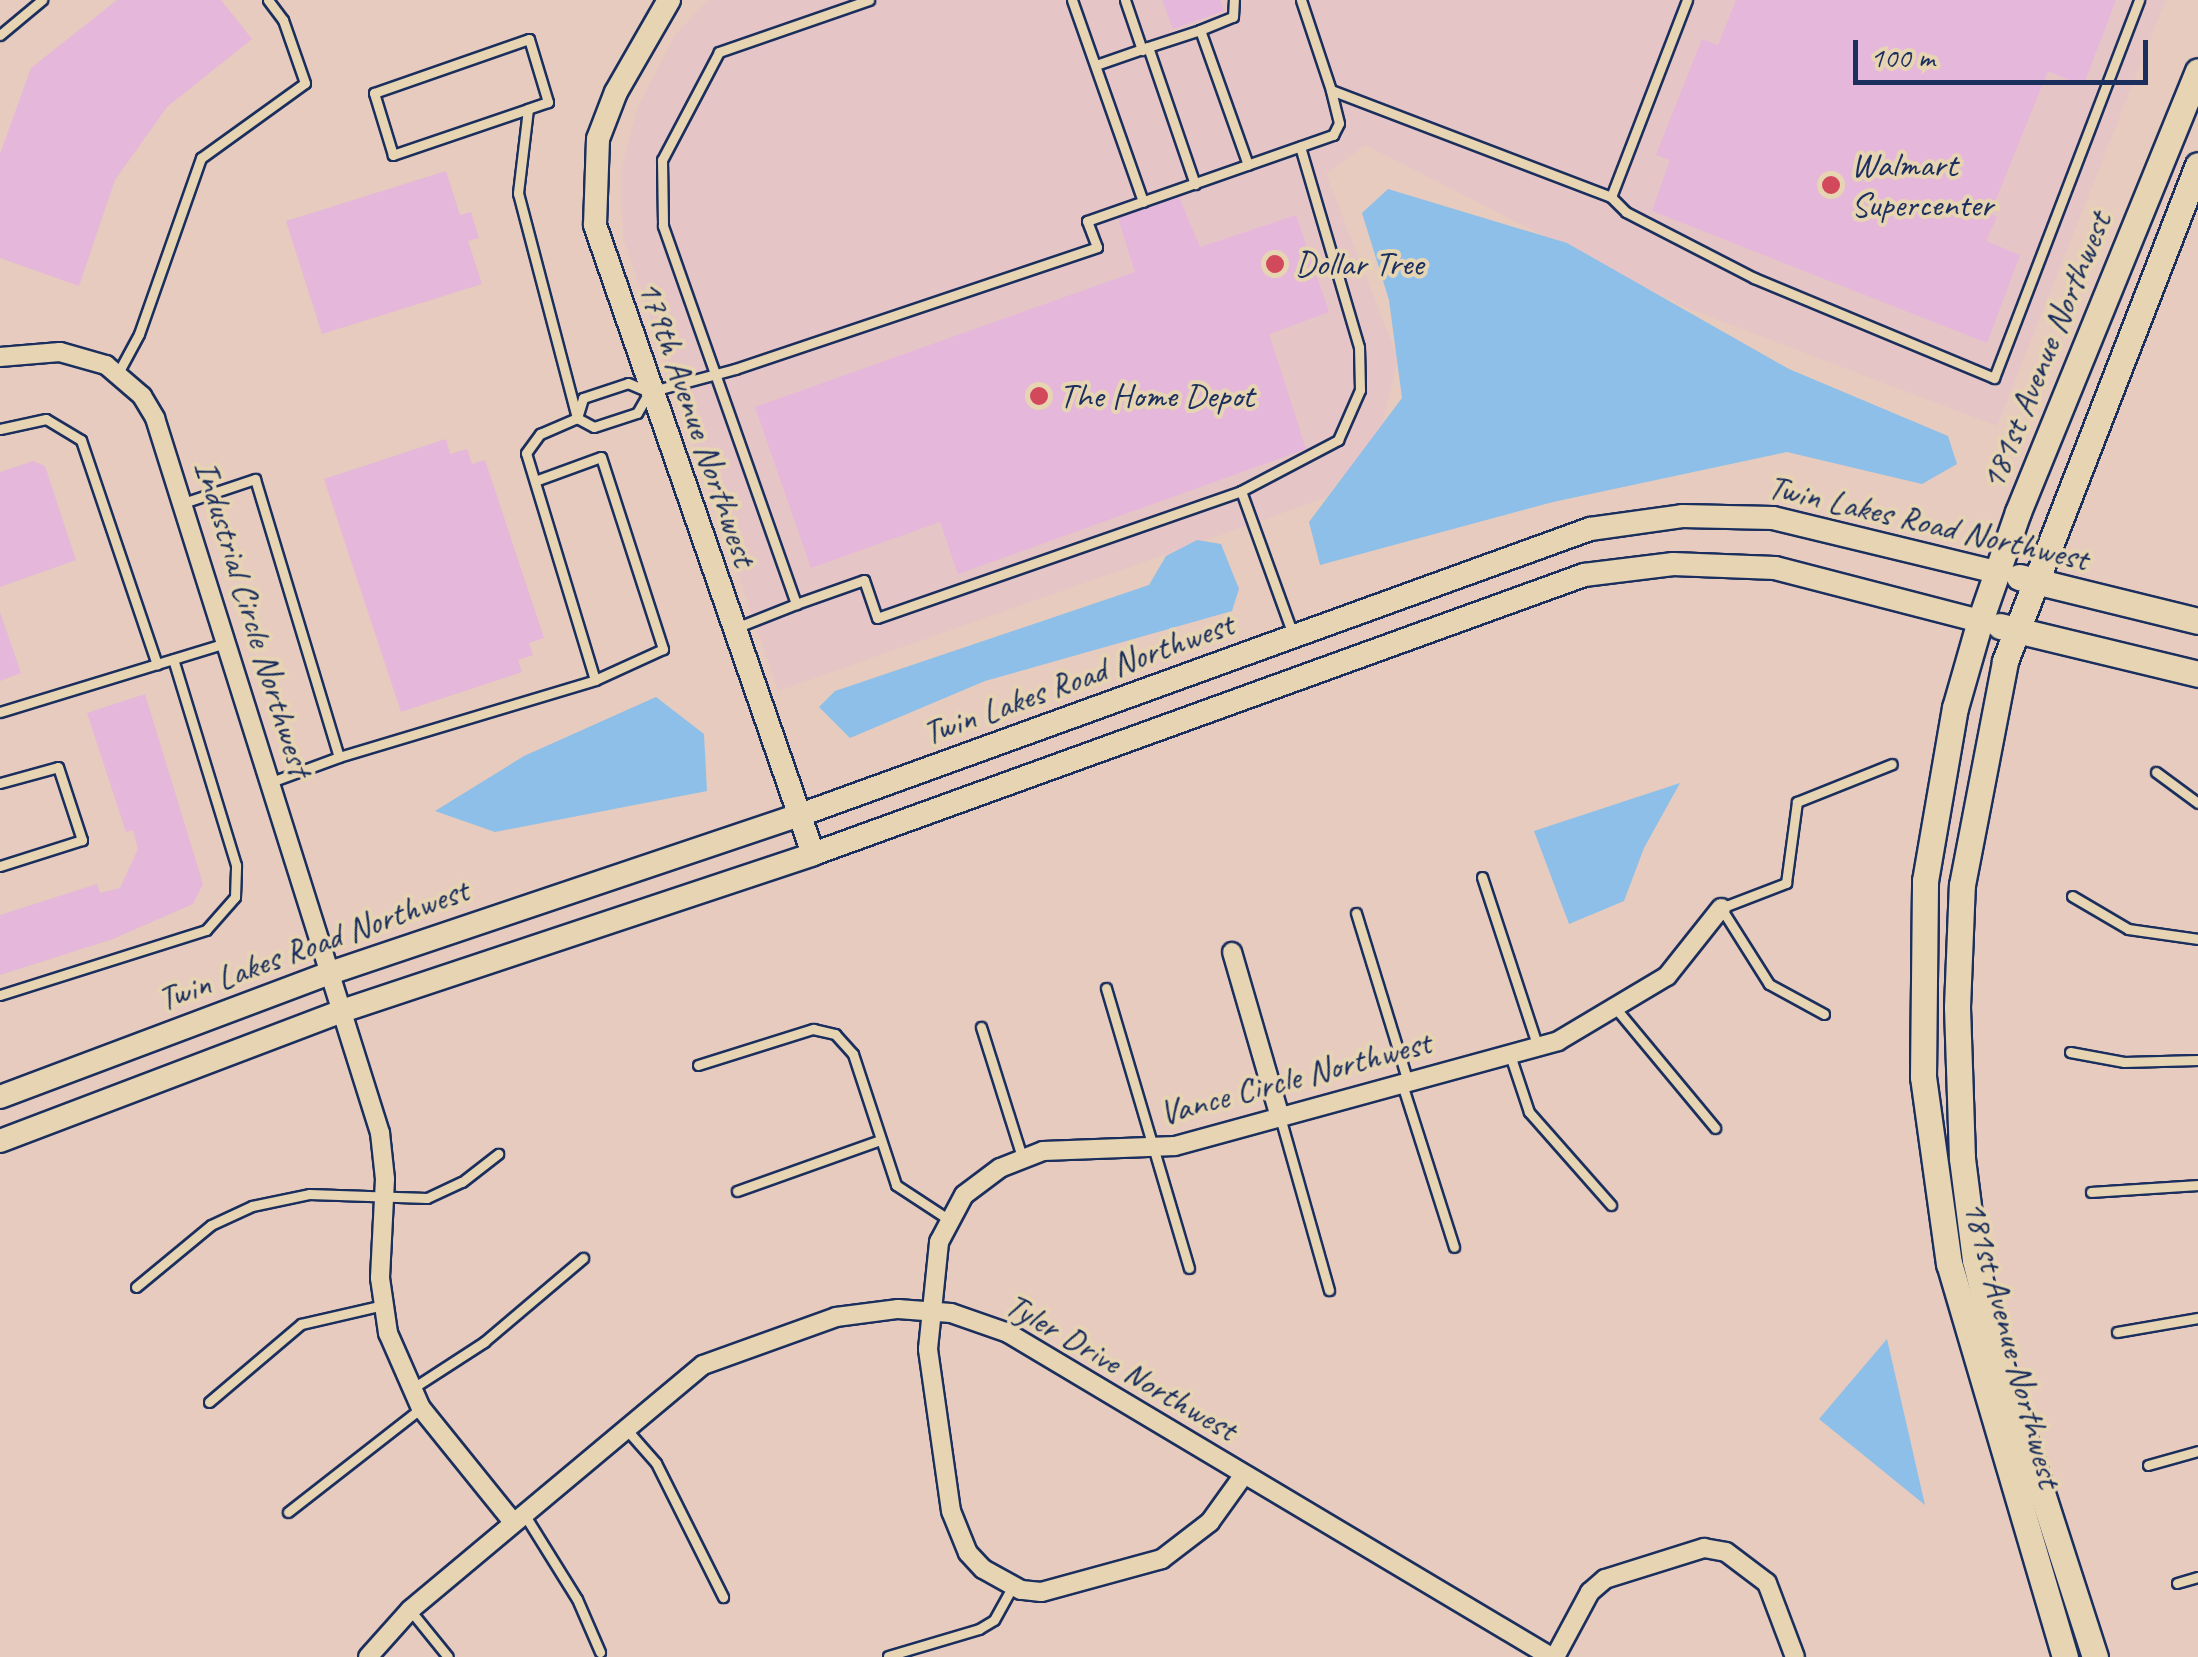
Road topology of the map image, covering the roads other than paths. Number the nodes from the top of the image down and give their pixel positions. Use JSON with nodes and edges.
{"nodes":[{"id":1,"x":42,"y":0,"type":"edge"},
{"id":2,"x":268,"y":0,"type":"edge"},
{"id":3,"x":869,"y":0,"type":"edge"},
{"id":4,"x":1072,"y":0,"type":"edge"},
{"id":5,"x":1125,"y":0,"type":"edge"},
{"id":6,"x":1234,"y":0,"type":"edge"},
{"id":7,"x":1302,"y":0,"type":"edge"},
{"id":8,"x":1687,"y":0,"type":"edge"},
{"id":9,"x":2139,"y":0,"type":"edge"},
{"id":10,"x":664,"y":8,"type":"edge"},
{"id":11,"x":1200,"y":30,"type":"junction"},
{"id":12,"x":0,"y":35,"type":"edge"},
{"id":13,"x":1145,"y":49,"type":"junction"},
{"id":14,"x":1096,"y":65,"type":"junction"},
{"id":15,"x":2198,"y":71,"type":"edge"},
{"id":16,"x":1331,"y":90,"type":"junction"},
{"id":17,"x":528,"y":109,"type":"junction"},
{"id":18,"x":1300,"y":146,"type":"junction"},
{"id":19,"x":1248,"y":165,"type":"junction"},
{"id":20,"x":2198,"y":165,"type":"edge"},
{"id":21,"x":1195,"y":184,"type":"junction"},
{"id":22,"x":1611,"y":197,"type":"junction"},
{"id":23,"x":1143,"y":202,"type":"junction"},
{"id":24,"x":0,"y":357,"type":"edge"},
{"id":25,"x":118,"y":373,"type":"junction"},
{"id":26,"x":711,"y":374,"type":"junction"},
{"id":27,"x":649,"y":392,"type":"junction"},
{"id":28,"x":576,"y":418,"type":"junction"},
{"id":29,"x":0,"y":430,"type":"edge"},
{"id":30,"x":535,"y":481,"type":"junction"},
{"id":31,"x":1241,"y":492,"type":"junction"},
{"id":32,"x":183,"y":503,"type":"junction"},
{"id":33,"x":1997,"y":572,"type":"junction"},
{"id":34,"x":2034,"y":580,"type":"junction"},
{"id":35,"x":796,"y":604,"type":"junction"},
{"id":36,"x":1980,"y":621,"type":"junction"},
{"id":37,"x":2198,"y":622,"type":"edge"},
{"id":38,"x":732,"y":630,"type":"junction"},
{"id":39,"x":2016,"y":630,"type":"junction"},
{"id":40,"x":1294,"y":638,"type":"junction"},
{"id":41,"x":227,"y":642,"type":"junction"},
{"id":42,"x":173,"y":659,"type":"junction"},
{"id":43,"x":156,"y":664,"type":"junction"},
{"id":44,"x":2198,"y":674,"type":"edge"},
{"id":45,"x":595,"y":680,"type":"junction"},
{"id":46,"x":0,"y":712,"type":"edge"},
{"id":47,"x":338,"y":758,"type":"junction"},
{"id":48,"x":1892,"y":764,"type":"dead end"},
{"id":49,"x":2156,"y":772,"type":"dead end"},
{"id":50,"x":270,"y":782,"type":"junction"},
{"id":51,"x":0,"y":784,"type":"edge"},
{"id":52,"x":2198,"y":803,"type":"edge"},
{"id":53,"x":800,"y":815,"type":"junction"},
{"id":54,"x":813,"y":854,"type":"junction"},
{"id":55,"x":0,"y":866,"type":"edge"},
{"id":56,"x":1482,"y":876,"type":"dead end"},
{"id":57,"x":2072,"y":896,"type":"dead end"},
{"id":58,"x":1721,"y":908,"type":"junction"},
{"id":59,"x":1356,"y":913,"type":"dead end"},
{"id":60,"x":2198,"y":939,"type":"edge"},
{"id":61,"x":1232,"y":952,"type":"dead end"},
{"id":62,"x":330,"y":973,"type":"junction"},
{"id":63,"x":1106,"y":988,"type":"dead end"},
{"id":64,"x":0,"y":996,"type":"edge"},
{"id":65,"x":342,"y":1011,"type":"junction"},
{"id":66,"x":1618,"y":1011,"type":"junction"},
{"id":67,"x":1824,"y":1014,"type":"dead end"},
{"id":68,"x":981,"y":1026,"type":"dead end"},
{"id":69,"x":1538,"y":1047,"type":"junction"},
{"id":70,"x":2070,"y":1052,"type":"dead end"},
{"id":71,"x":1510,"y":1055,"type":"junction"},
{"id":72,"x":2198,"y":1060,"type":"edge"},
{"id":73,"x":698,"y":1065,"type":"dead end"},
{"id":74,"x":1405,"y":1083,"type":"junction"},
{"id":75,"x":0,"y":1097,"type":"edge"},
{"id":76,"x":1280,"y":1117,"type":"junction"},
{"id":77,"x":1716,"y":1128,"type":"dead end"},
{"id":78,"x":880,"y":1140,"type":"junction"},
{"id":79,"x":0,"y":1141,"type":"edge"},
{"id":80,"x":1155,"y":1148,"type":"junction"},
{"id":81,"x":498,"y":1154,"type":"dead end"},
{"id":82,"x":1022,"y":1157,"type":"junction"},
{"id":83,"x":2198,"y":1185,"type":"edge"},
{"id":84,"x":737,"y":1190,"type":"dead end"},
{"id":85,"x":2091,"y":1192,"type":"dead end"},
{"id":86,"x":384,"y":1198,"type":"junction"},
{"id":87,"x":1611,"y":1205,"type":"dead end"},
{"id":88,"x":948,"y":1219,"type":"junction"},
{"id":89,"x":1454,"y":1246,"type":"dead end"},
{"id":90,"x":583,"y":1258,"type":"dead end"},
{"id":91,"x":1189,"y":1268,"type":"dead end"},
{"id":92,"x":136,"y":1287,"type":"dead end"},
{"id":93,"x":1329,"y":1290,"type":"dead end"},
{"id":94,"x":383,"y":1305,"type":"junction"},
{"id":95,"x":928,"y":1309,"type":"junction"},
{"id":96,"x":2198,"y":1318,"type":"edge"},
{"id":97,"x":2116,"y":1332,"type":"dead end"},
{"id":98,"x":411,"y":1390,"type":"junction"},
{"id":99,"x":208,"y":1402,"type":"dead end"},
{"id":100,"x":422,"y":1408,"type":"junction"},
{"id":101,"x":626,"y":1428,"type":"junction"},
{"id":102,"x":2198,"y":1452,"type":"edge"},
{"id":103,"x":2148,"y":1465,"type":"dead end"},
{"id":104,"x":1243,"y":1476,"type":"junction"},
{"id":105,"x":288,"y":1512,"type":"dead end"},
{"id":106,"x":518,"y":1518,"type":"junction"},
{"id":107,"x":2198,"y":1577,"type":"edge"},
{"id":108,"x":2177,"y":1583,"type":"dead end"},
{"id":109,"x":1012,"y":1586,"type":"junction"},
{"id":110,"x":723,"y":1597,"type":"dead end"},
{"id":111,"x":410,"y":1610,"type":"junction"},
{"id":112,"x":600,"y":1652,"type":"dead end"},
{"id":113,"x":888,"y":1656,"type":"edge"},
{"id":114,"x":368,"y":1657,"type":"edge"},
{"id":115,"x":448,"y":1657,"type":"edge"},
{"id":116,"x":1553,"y":1657,"type":"edge"},
{"id":117,"x":1795,"y":1657,"type":"edge"},
{"id":118,"x":2065,"y":1657,"type":"edge"},
{"id":119,"x":2095,"y":1657,"type":"edge"}],
"edges":[{"from":1,"to":12,"type":"lane"},
{"from":2,"to":25,"type":"lane"},
{"from":3,"to":26,"type":"lane"},
{"from":4,"to":14,"type":"lane"},
{"from":5,"to":13,"type":"lane"},
{"from":6,"to":11,"type":"lane"},
{"from":7,"to":16,"type":"lane"},
{"from":8,"to":22,"type":"lane"},
{"from":9,"to":22,"type":"lane"},
{"from":10,"to":27,"type":"street","name":"179th Avenue Northwest"},
{"from":11,"to":13,"type":"lane"},
{"from":11,"to":19,"type":"lane"},
{"from":13,"to":14,"type":"lane"},
{"from":13,"to":21,"type":"lane"},
{"from":14,"to":23,"type":"lane"},
{"from":15,"to":33,"type":"main road","name":"181st Avenue Northwest"},
{"from":16,"to":18,"type":"lane"},
{"from":16,"to":22,"type":"lane"},
{"from":17,"to":17,"type":"lane"},
{"from":17,"to":28,"type":"lane"},
{"from":18,"to":19,"type":"lane"},
{"from":18,"to":31,"type":"lane"},
{"from":19,"to":21,"type":"lane"},
{"from":20,"to":34,"type":"main road","name":"181st Avenue Northwest"},
{"from":21,"to":23,"type":"lane"},
{"from":23,"to":26,"type":"lane"},
{"from":24,"to":25,"type":"street"},
{"from":25,"to":32,"type":"street","name":"Industrial Circle Northwest"},
{"from":26,"to":27,"type":"lane"},
{"from":26,"to":35,"type":"lane"},
{"from":27,"to":28,"type":"lane"},
{"from":27,"to":28,"type":"lane"},
{"from":27,"to":38,"type":"street","name":"179th Avenue Northwest"},
{"from":28,"to":30,"type":"lane"},
{"from":29,"to":43,"type":"lane"},
{"from":30,"to":45,"type":"lane"},
{"from":30,"to":45,"type":"lane"},
{"from":31,"to":35,"type":"lane"},
{"from":31,"to":40,"type":"lane"},
{"from":32,"to":41,"type":"street","name":"Industrial Circle Northwest"},
{"from":32,"to":47,"type":"lane"},
{"from":33,"to":34,"type":"main road","name":"Twin Lakes Road Northwest"},
{"from":33,"to":36,"type":"main road","name":"181st Avenue Northwest"},
{"from":33,"to":40,"type":"street","name":"Twin Lakes Road Northwest"},
{"from":34,"to":37,"type":"main road","name":"Twin Lakes Road Northwest"},
{"from":34,"to":39,"type":"main road","name":"181st Avenue Northwest"},
{"from":35,"to":38,"type":"lane"},
{"from":36,"to":39,"type":"main road","name":"Twin Lakes Road Northwest"},
{"from":36,"to":54,"type":"street","name":"Twin Lakes Road Northwest"},
{"from":36,"to":118,"type":"main road","name":"181st Avenue Northwest"},
{"from":38,"to":53,"type":"street","name":"179th Avenue Northwest"},
{"from":39,"to":44,"type":"main road","name":"Twin Lakes Road Northwest"},
{"from":39,"to":119,"type":"main road","name":"181st Avenue Northwest"},
{"from":40,"to":53,"type":"street","name":"Twin Lakes Road Northwest"},
{"from":41,"to":42,"type":"lane"},
{"from":41,"to":50,"type":"street","name":"Industrial Circle Northwest"},
{"from":42,"to":43,"type":"lane"},
{"from":42,"to":64,"type":"lane"},
{"from":43,"to":46,"type":"lane"},
{"from":45,"to":47,"type":"lane"},
{"from":47,"to":50,"type":"lane"},
{"from":48,"to":58,"type":"lane"},
{"from":49,"to":52,"type":"lane"},
{"from":50,"to":62,"type":"street","name":"Industrial Circle Northwest"},
{"from":51,"to":55,"type":"lane"},
{"from":53,"to":54,"type":"street","name":"179th Avenue Northwest"},
{"from":53,"to":62,"type":"street","name":"Twin Lakes Road Northwest"},
{"from":54,"to":65,"type":"street","name":"Twin Lakes Road Northwest"},
{"from":56,"to":69,"type":"lane"},
{"from":57,"to":60,"type":"lane"},
{"from":58,"to":66,"type":"street","name":"Vance Circle Northwest"},
{"from":58,"to":67,"type":"lane"},
{"from":59,"to":74,"type":"lane"},
{"from":61,"to":76,"type":"street"},
{"from":62,"to":65,"type":"street","name":"Industrial Circle Northwest"},
{"from":62,"to":75,"type":"street","name":"Twin Lakes Road Northwest"},
{"from":63,"to":80,"type":"lane"},
{"from":65,"to":79,"type":"street","name":"Twin Lakes Road Northwest"},
{"from":65,"to":86,"type":"street","name":"Industrial Circle Northwest"},
{"from":66,"to":69,"type":"street","name":"Vance Circle Northwest"},
{"from":66,"to":77,"type":"lane"},
{"from":68,"to":82,"type":"lane"},
{"from":69,"to":71,"type":"street","name":"Vance Circle Northwest"},
{"from":70,"to":72,"type":"lane"},
{"from":71,"to":74,"type":"street","name":"Vance Circle Northwest"},
{"from":71,"to":87,"type":"lane"},
{"from":73,"to":78,"type":"lane"},
{"from":74,"to":76,"type":"street","name":"Vance Circle Northwest"},
{"from":74,"to":89,"type":"lane"},
{"from":76,"to":80,"type":"street","name":"Vance Circle Northwest"},
{"from":76,"to":93,"type":"lane"},
{"from":78,"to":84,"type":"lane"},
{"from":78,"to":88,"type":"lane"},
{"from":80,"to":82,"type":"street","name":"Vance Circle Northwest"},
{"from":80,"to":91,"type":"lane"},
{"from":81,"to":86,"type":"lane"},
{"from":82,"to":88,"type":"street","name":"Vance Circle Northwest"},
{"from":83,"to":85,"type":"lane"},
{"from":86,"to":92,"type":"lane"},
{"from":86,"to":94,"type":"street","name":"Industrial Circle Northwest"},
{"from":88,"to":95,"type":"street","name":"Vance Circle Northwest"},
{"from":90,"to":98,"type":"lane"},
{"from":94,"to":98,"type":"street","name":"Industrial Circle Northwest"},
{"from":94,"to":99,"type":"lane"},
{"from":95,"to":101,"type":"street","name":"Tyler Drive Northwest"},
{"from":95,"to":104,"type":"street","name":"Tyler Drive Northwest"},
{"from":95,"to":109,"type":"street","name":"Vance Circle Northwest"},
{"from":96,"to":97,"type":"lane"},
{"from":98,"to":100,"type":"street","name":"Industrial Circle Northwest"},
{"from":100,"to":105,"type":"lane"},
{"from":100,"to":106,"type":"street","name":"Industrial Circle Northwest"},
{"from":101,"to":106,"type":"street","name":"Tyler Drive Northwest"},
{"from":101,"to":110,"type":"lane"},
{"from":102,"to":103,"type":"lane"},
{"from":104,"to":109,"type":"street"},
{"from":104,"to":116,"type":"street","name":"Tyler Drive Northwest"},
{"from":106,"to":111,"type":"street","name":"Tyler Drive Northwest"},
{"from":106,"to":112,"type":"lane"},
{"from":107,"to":108,"type":"lane"},
{"from":109,"to":113,"type":"lane"},
{"from":111,"to":114,"type":"street","name":"Tyler Drive Northwest"},
{"from":111,"to":115,"type":"lane"},
{"from":116,"to":117,"type":"street"}]}
